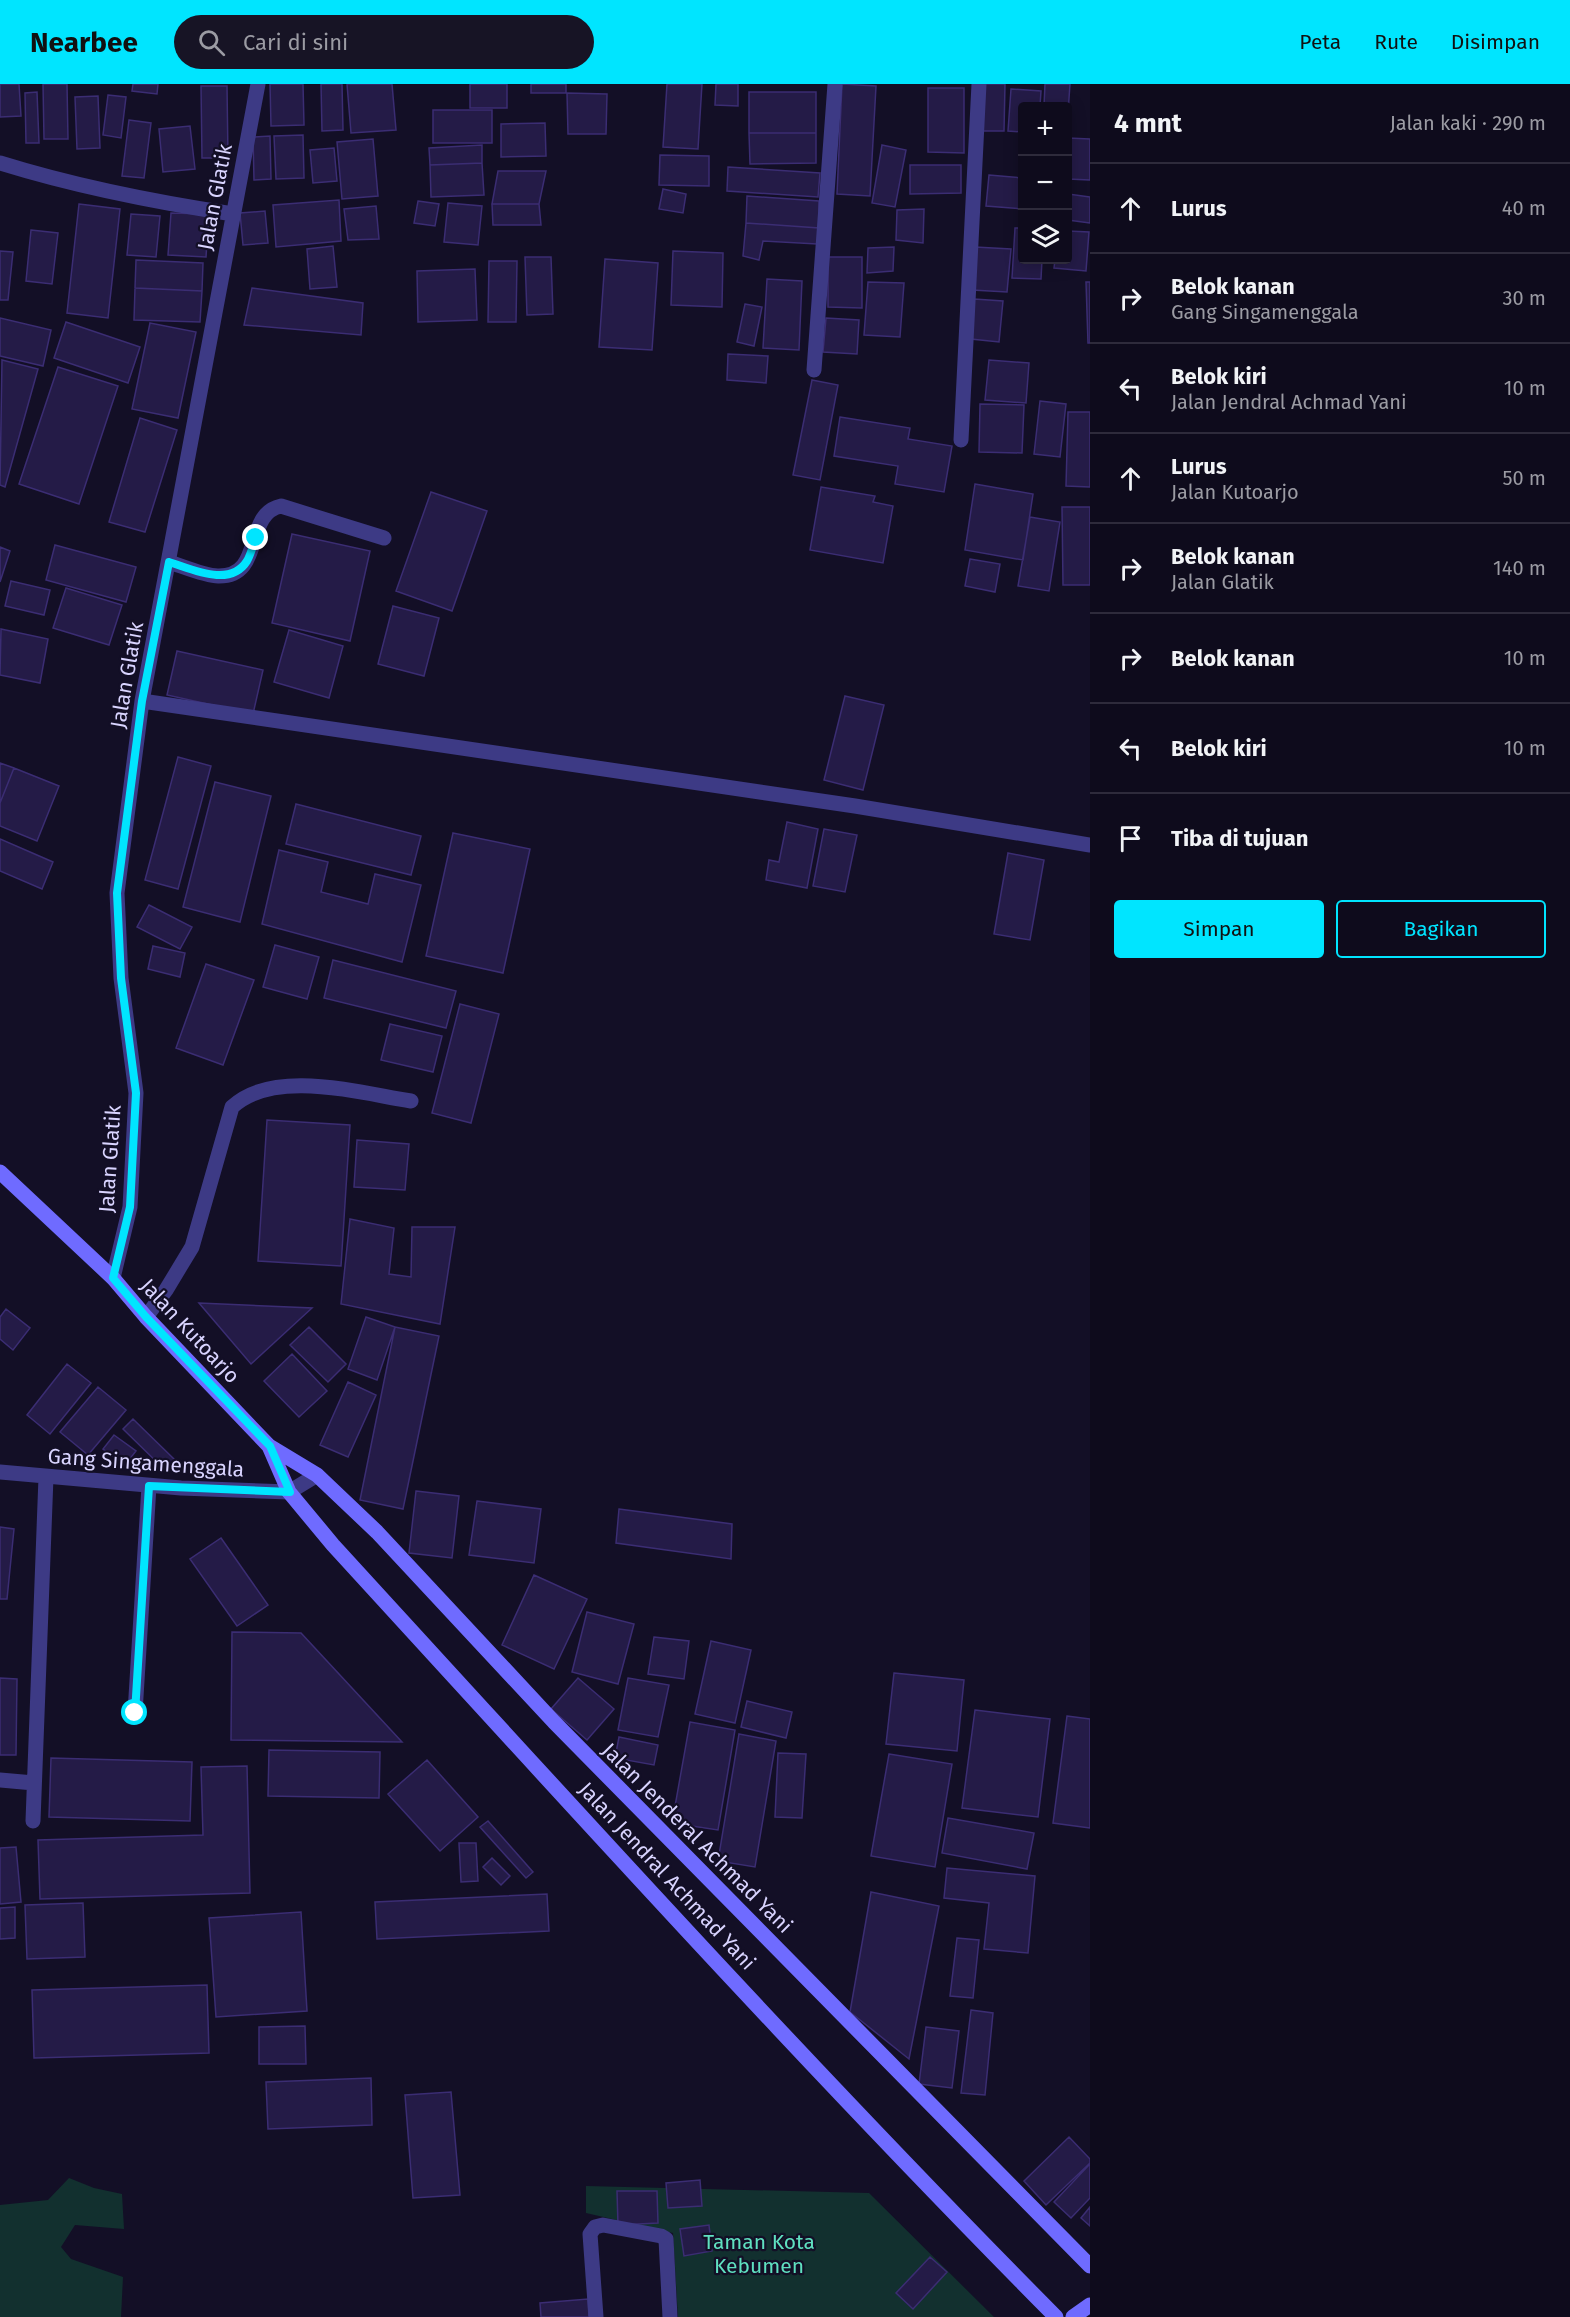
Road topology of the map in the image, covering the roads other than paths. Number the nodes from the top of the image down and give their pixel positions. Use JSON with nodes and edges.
{"nodes":[{"id":1,"x":258,"y":84,"type":"edge"},
{"id":2,"x":835,"y":84,"type":"edge"},
{"id":3,"x":979,"y":84,"type":"edge"},
{"id":4,"x":0,"y":164,"type":"edge"},
{"id":5,"x":233,"y":214,"type":"junction"},
{"id":6,"x":814,"y":370,"type":"dead end"},
{"id":7,"x":961,"y":441,"type":"dead end"},
{"id":8,"x":384,"y":538,"type":"dead end"},
{"id":9,"x":169,"y":562,"type":"junction"},
{"id":10,"x":142,"y":701,"type":"junction"},
{"id":11,"x":1090,"y":844,"type":"edge"},
{"id":12,"x":411,"y":1101,"type":"dead end"},
{"id":13,"x":0,"y":1172,"type":"edge"},
{"id":14,"x":113,"y":1278,"type":"junction"},
{"id":15,"x":146,"y":1317,"type":"junction"},
{"id":16,"x":270,"y":1446,"type":"junction"},
{"id":17,"x":0,"y":1472,"type":"edge"},
{"id":18,"x":317,"y":1475,"type":"junction"},
{"id":19,"x":46,"y":1477,"type":"junction"},
{"id":20,"x":149,"y":1486,"type":"junction"},
{"id":21,"x":290,"y":1492,"type":"junction"},
{"id":22,"x":135,"y":1713,"type":"dead end"},
{"id":23,"x":0,"y":1780,"type":"edge"},
{"id":24,"x":34,"y":1783,"type":"junction"},
{"id":25,"x":33,"y":1821,"type":"dead end"},
{"id":26,"x":1090,"y":2266,"type":"edge"},
{"id":27,"x":1090,"y":2305,"type":"edge"},
{"id":28,"x":596,"y":2317,"type":"edge"},
{"id":29,"x":670,"y":2317,"type":"edge"},
{"id":30,"x":1056,"y":2317,"type":"edge"},
{"id":31,"x":1073,"y":2317,"type":"edge"}],
"edges":[{"from":1,"to":5,"type":"street","name":"Jalan Glatik"},
{"from":2,"to":6,"type":"street"},
{"from":3,"to":7,"type":"street"},
{"from":4,"to":5,"type":"street"},
{"from":5,"to":9,"type":"street","name":"Jalan Glatik"},
{"from":8,"to":9,"type":"street"},
{"from":9,"to":10,"type":"street","name":"Jalan Glatik"},
{"from":10,"to":11,"type":"street"},
{"from":10,"to":14,"type":"street","name":"Jalan Glatik"},
{"from":12,"to":15,"type":"street"},
{"from":13,"to":14,"type":"main road","name":"Jalan Kutoarjo"},
{"from":14,"to":15,"type":"main road","name":"Jalan Kutoarjo"},
{"from":15,"to":16,"type":"main road","name":"Jalan Kutoarjo"},
{"from":16,"to":18,"type":"main road","name":"Jalan Jenderal Achmad Yani"},
{"from":16,"to":21,"type":"main road","name":"Jalan Jendral Achmad Yani"},
{"from":17,"to":19,"type":"street","name":"Gang Singamenggala"},
{"from":18,"to":21,"type":"street"},
{"from":18,"to":26,"type":"main road","name":"Jalan Jenderal Achmad Yani"},
{"from":19,"to":20,"type":"street","name":"Gang Singamenggala"},
{"from":19,"to":24,"type":"street"},
{"from":20,"to":21,"type":"street","name":"Gang Singamenggala"},
{"from":20,"to":22,"type":"street"},
{"from":21,"to":30,"type":"main road","name":"Jalan Jendral Achmad Yani"},
{"from":23,"to":24,"type":"street"},
{"from":24,"to":25,"type":"street"},
{"from":27,"to":31,"type":"main road"},
{"from":28,"to":29,"type":"street"}]}
